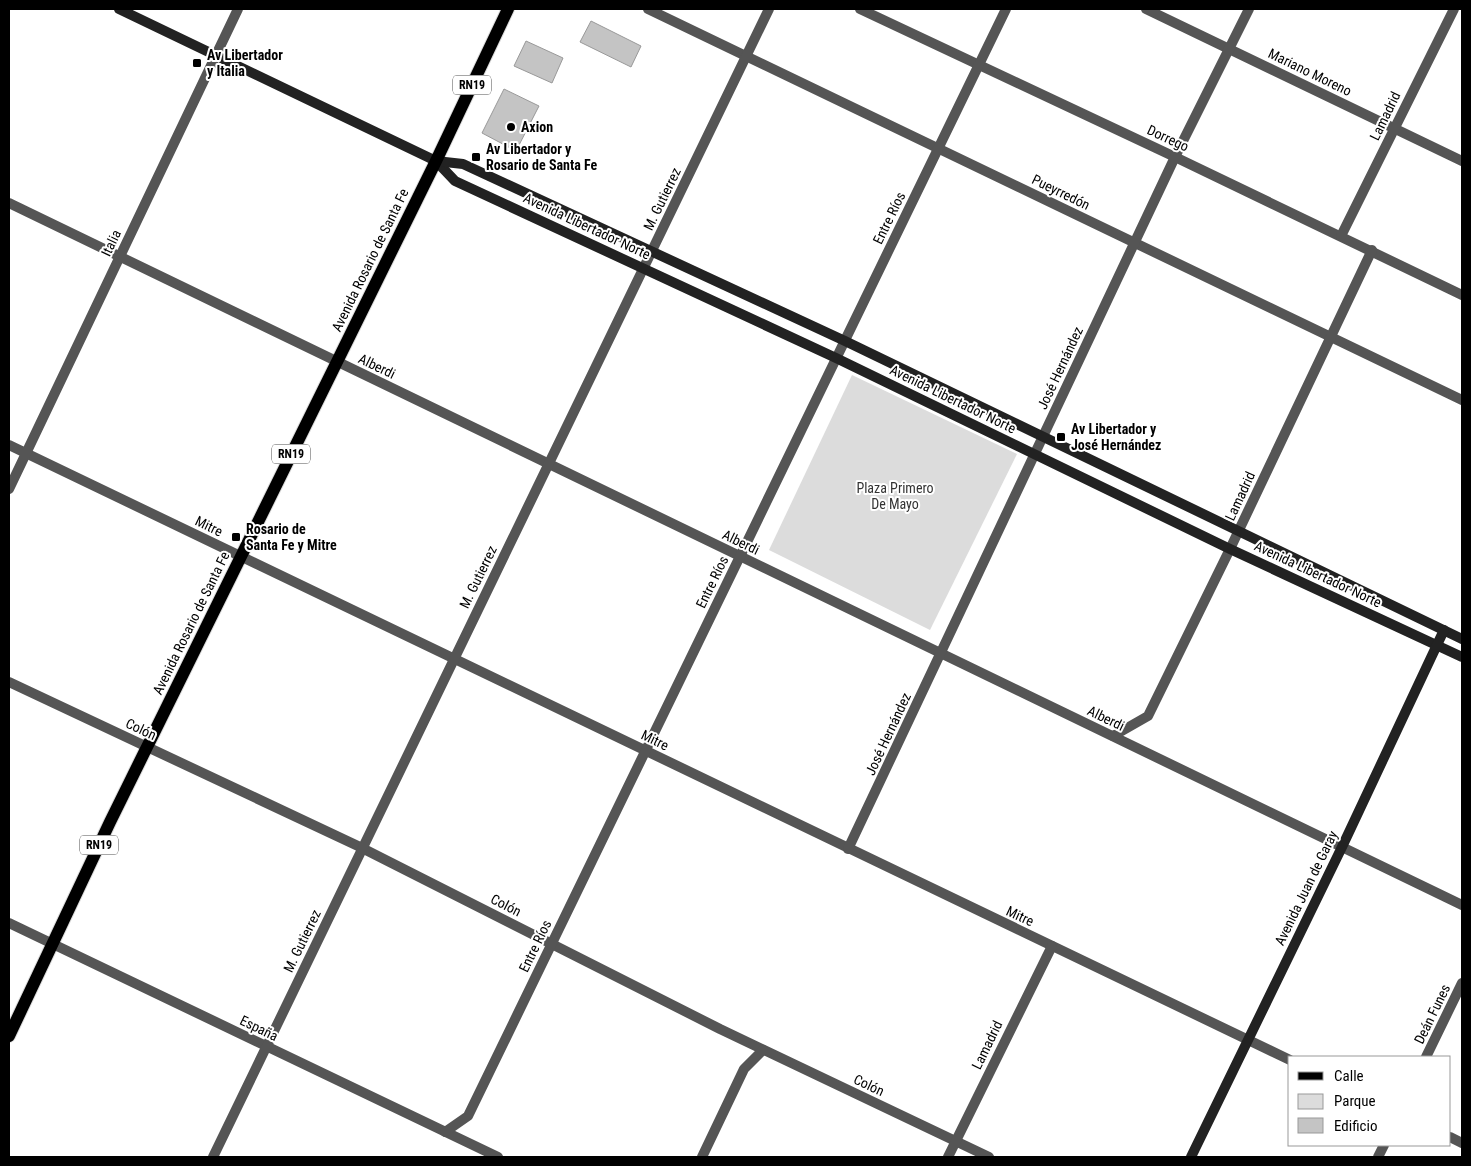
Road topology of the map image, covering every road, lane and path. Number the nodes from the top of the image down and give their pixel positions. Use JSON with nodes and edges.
{"nodes":[{"id":1,"x":119,"y":9,"type":"edge"},
{"id":2,"x":238,"y":9,"type":"edge"},
{"id":3,"x":508,"y":9,"type":"edge"},
{"id":4,"x":648,"y":9,"type":"edge"},
{"id":5,"x":769,"y":9,"type":"edge"},
{"id":6,"x":860,"y":9,"type":"edge"},
{"id":7,"x":1006,"y":9,"type":"edge"},
{"id":8,"x":1146,"y":9,"type":"edge"},
{"id":9,"x":1249,"y":9,"type":"edge"},
{"id":10,"x":1454,"y":9,"type":"edge"},
{"id":11,"x":1229,"y":48,"type":"junction"},
{"id":12,"x":216,"y":55,"type":"junction"},
{"id":13,"x":746,"y":55,"type":"junction"},
{"id":14,"x":980,"y":64,"type":"junction"},
{"id":15,"x":1394,"y":128,"type":"junction"},
{"id":16,"x":938,"y":148,"type":"junction"},
{"id":17,"x":1175,"y":156,"type":"junction"},
{"id":18,"x":436,"y":161,"type":"junction"},
{"id":19,"x":1462,"y":161,"type":"edge"},
{"id":20,"x":9,"y":203,"type":"edge"},
{"id":21,"x":1341,"y":236,"type":"junction"},
{"id":22,"x":1135,"y":243,"type":"junction"},
{"id":23,"x":652,"y":250,"type":"junction"},
{"id":24,"x":1372,"y":250,"type":"junction"},
{"id":25,"x":120,"y":256,"type":"junction"},
{"id":26,"x":644,"y":268,"type":"junction"},
{"id":27,"x":1462,"y":295,"type":"edge"},
{"id":28,"x":1331,"y":336,"type":"junction"},
{"id":29,"x":845,"y":341,"type":"junction"},
{"id":30,"x":836,"y":358,"type":"junction"},
{"id":31,"x":337,"y":362,"type":"junction"},
{"id":32,"x":1462,"y":400,"type":"edge"},
{"id":33,"x":1043,"y":437,"type":"junction"},
{"id":34,"x":9,"y":445,"type":"edge"},
{"id":35,"x":26,"y":453,"type":"junction"},
{"id":36,"x":1034,"y":453,"type":"junction"},
{"id":37,"x":549,"y":464,"type":"junction"},
{"id":38,"x":9,"y":489,"type":"edge"},
{"id":39,"x":1238,"y":532,"type":"junction"},
{"id":40,"x":1230,"y":549,"type":"junction"},
{"id":41,"x":240,"y":556,"type":"junction"},
{"id":42,"x":740,"y":556,"type":"junction"},
{"id":43,"x":1444,"y":630,"type":"junction"},
{"id":44,"x":1462,"y":639,"type":"edge"},
{"id":45,"x":1438,"y":646,"type":"junction"},
{"id":46,"x":942,"y":654,"type":"junction"},
{"id":47,"x":1462,"y":658,"type":"edge"},
{"id":48,"x":454,"y":659,"type":"junction"},
{"id":49,"x":9,"y":682,"type":"edge"},
{"id":50,"x":1113,"y":736,"type":"junction"},
{"id":51,"x":146,"y":747,"type":"junction"},
{"id":52,"x":645,"y":751,"type":"junction"},
{"id":53,"x":1342,"y":847,"type":"junction"},
{"id":54,"x":362,"y":848,"type":"junction"},
{"id":55,"x":848,"y":849,"type":"junction"},
{"id":56,"x":1462,"y":905,"type":"edge"},
{"id":57,"x":9,"y":923,"type":"edge"},
{"id":58,"x":53,"y":944,"type":"junction"},
{"id":59,"x":551,"y":944,"type":"junction"},
{"id":60,"x":1052,"y":946,"type":"junction"},
{"id":61,"x":1462,"y":983,"type":"edge"},
{"id":62,"x":9,"y":1036,"type":"edge"},
{"id":63,"x":1248,"y":1040,"type":"junction"},
{"id":64,"x":266,"y":1046,"type":"junction"},
{"id":65,"x":763,"y":1050,"type":"junction"},
{"id":66,"x":1426,"y":1056,"type":"edge"},
{"id":67,"x":1288,"y":1059,"type":"edge"},
{"id":68,"x":445,"y":1132,"type":"junction"},
{"id":69,"x":956,"y":1141,"type":"junction"},
{"id":70,"x":213,"y":1157,"type":"edge"},
{"id":71,"x":498,"y":1157,"type":"edge"},
{"id":72,"x":702,"y":1157,"type":"edge"},
{"id":73,"x":948,"y":1157,"type":"edge"},
{"id":74,"x":989,"y":1157,"type":"edge"},
{"id":75,"x":1190,"y":1157,"type":"edge"}],
"edges":[{"from":1,"to":12,"type":"main road","name":"Avenida Libertador Norte"},
{"from":2,"to":12,"type":"street","name":"Italia"},
{"from":3,"to":18,"type":"main road","name":"Avenida Rosario de Santa Fe","number":"RN19"},
{"from":4,"to":13,"type":"street","name":"Pueyrredón"},
{"from":5,"to":13,"type":"street","name":"M. Gutierrez"},
{"from":6,"to":14,"type":"street","name":"Dorrego"},
{"from":7,"to":14,"type":"street","name":"Entre Ríos"},
{"from":8,"to":11,"type":"street","name":"Mariano Moreno"},
{"from":9,"to":11,"type":"street","name":"José Hernández"},
{"from":10,"to":15,"type":"street","name":"Lamadrid"},
{"from":11,"to":15,"type":"street","name":"Mariano Moreno"},
{"from":11,"to":17,"type":"street","name":"José Hernández"},
{"from":12,"to":18,"type":"main road","name":"Avenida Libertador Norte"},
{"from":12,"to":25,"type":"street","name":"Italia"},
{"from":13,"to":16,"type":"street","name":"Pueyrredón"},
{"from":13,"to":23,"type":"street","name":"M. Gutierrez"},
{"from":14,"to":16,"type":"street","name":"Entre Ríos"},
{"from":14,"to":17,"type":"street","name":"Dorrego"},
{"from":15,"to":19,"type":"street","name":"Mariano Moreno"},
{"from":15,"to":21,"type":"street","name":"Lamadrid"},
{"from":16,"to":22,"type":"street","name":"Pueyrredón"},
{"from":16,"to":29,"type":"street","name":"Entre Ríos"},
{"from":17,"to":21,"type":"street","name":"Dorrego"},
{"from":17,"to":22,"type":"street","name":"José Hernández"},
{"from":18,"to":23,"type":"main road","name":"Avenida Libertador Norte"},
{"from":18,"to":26,"type":"main road","name":"Avenida Libertador Norte"},
{"from":18,"to":31,"type":"main road","name":"Avenida Rosario de Santa Fe","number":"RN19"},
{"from":20,"to":25,"type":"street","name":"Alberdi"},
{"from":21,"to":24,"type":"street","name":"Dorrego"},
{"from":22,"to":28,"type":"street","name":"Pueyrredón"},
{"from":22,"to":33,"type":"street","name":"José Hernández"},
{"from":23,"to":26,"type":"street","name":"M. Gutierrez"},
{"from":23,"to":29,"type":"main road","name":"Avenida Libertador Norte"},
{"from":24,"to":27,"type":"street","name":"Dorrego"},
{"from":24,"to":28,"type":"street","name":"Lamadrid"},
{"from":25,"to":31,"type":"street","name":"Alberdi"},
{"from":25,"to":35,"type":"street","name":"Italia"},
{"from":26,"to":30,"type":"main road","name":"Avenida Libertador Norte"},
{"from":26,"to":37,"type":"street","name":"M. Gutierrez"},
{"from":28,"to":32,"type":"street","name":"Pueyrredón"},
{"from":28,"to":39,"type":"street","name":"Lamadrid"},
{"from":29,"to":30,"type":"street","name":"Entre Ríos"},
{"from":29,"to":33,"type":"main road","name":"Avenida Libertador Norte"},
{"from":30,"to":36,"type":"main road","name":"Avenida Libertador Norte"},
{"from":30,"to":42,"type":"street","name":"Entre Ríos"},
{"from":31,"to":37,"type":"street","name":"Alberdi"},
{"from":31,"to":41,"type":"main road","name":"Avenida Rosario de Santa Fe","number":"RN19"},
{"from":33,"to":36,"type":"street","name":"José Hernández"},
{"from":33,"to":39,"type":"main road","name":"Avenida Libertador Norte"},
{"from":34,"to":35,"type":"street","name":"Mitre"},
{"from":35,"to":38,"type":"street","name":"Italia"},
{"from":35,"to":41,"type":"street","name":"Mitre"},
{"from":36,"to":40,"type":"main road","name":"Avenida Libertador Norte"},
{"from":36,"to":46,"type":"street","name":"José Hernández"},
{"from":37,"to":42,"type":"street","name":"Alberdi"},
{"from":37,"to":48,"type":"street","name":"M. Gutierrez"},
{"from":39,"to":40,"type":"street","name":"Lamadrid"},
{"from":39,"to":43,"type":"main road","name":"Avenida Libertador Norte"},
{"from":40,"to":45,"type":"main road","name":"Avenida Libertador Norte"},
{"from":40,"to":50,"type":"street","name":"Lamadrid"},
{"from":41,"to":48,"type":"street","name":"Mitre"},
{"from":41,"to":51,"type":"main road","name":"Avenida Rosario de Santa Fe","number":"RN19"},
{"from":42,"to":46,"type":"street","name":"Alberdi"},
{"from":42,"to":52,"type":"street","name":"Entre Ríos"},
{"from":43,"to":44,"type":"main road","name":"Avenida Libertador Norte"},
{"from":43,"to":45,"type":"main road","name":"Avenida Juan de Garay"},
{"from":45,"to":47,"type":"main road","name":"Avenida Libertador Norte"},
{"from":45,"to":53,"type":"main road","name":"Avenida Juan de Garay"},
{"from":46,"to":50,"type":"street","name":"Alberdi"},
{"from":46,"to":55,"type":"street","name":"José Hernández"},
{"from":48,"to":52,"type":"street","name":"Mitre"},
{"from":48,"to":54,"type":"street","name":"M. Gutierrez"},
{"from":49,"to":51,"type":"street","name":"Colón"},
{"from":50,"to":53,"type":"street","name":"Alberdi"},
{"from":51,"to":54,"type":"street","name":"Colón"},
{"from":51,"to":58,"type":"main road","name":"Avenida Rosario de Santa Fe","number":"RN19"},
{"from":52,"to":55,"type":"street","name":"Mitre"},
{"from":52,"to":59,"type":"street","name":"Entre Ríos"},
{"from":53,"to":56,"type":"street","name":"Alberdi"},
{"from":53,"to":63,"type":"main road","name":"Avenida Juan de Garay"},
{"from":54,"to":59,"type":"street","name":"Colón"},
{"from":54,"to":64,"type":"street","name":"M. Gutierrez"},
{"from":55,"to":60,"type":"street","name":"Mitre"},
{"from":57,"to":58,"type":"street","name":"España"},
{"from":58,"to":62,"type":"main road","name":"Avenida Rosario de Santa Fe","number":"RN19"},
{"from":58,"to":64,"type":"street","name":"España"},
{"from":59,"to":65,"type":"street","name":"Colón"},
{"from":59,"to":68,"type":"street","name":"Entre Ríos"},
{"from":60,"to":63,"type":"street","name":"Mitre"},
{"from":60,"to":69,"type":"street","name":"Lamadrid"},
{"from":61,"to":66,"type":"street","name":"Deán Funes"},
{"from":63,"to":67,"type":"street","name":"Mitre"},
{"from":63,"to":75,"type":"main road","name":"Avenida Juan de Garay"},
{"from":64,"to":68,"type":"street","name":"España"},
{"from":64,"to":70,"type":"street","name":"M. Gutierrez"},
{"from":65,"to":69,"type":"street","name":"Colón"},
{"from":65,"to":72,"type":"street"},
{"from":68,"to":71,"type":"street","name":"España"},
{"from":69,"to":73,"type":"street","name":"Lamadrid"},
{"from":69,"to":74,"type":"street","name":"Colón"}]}
